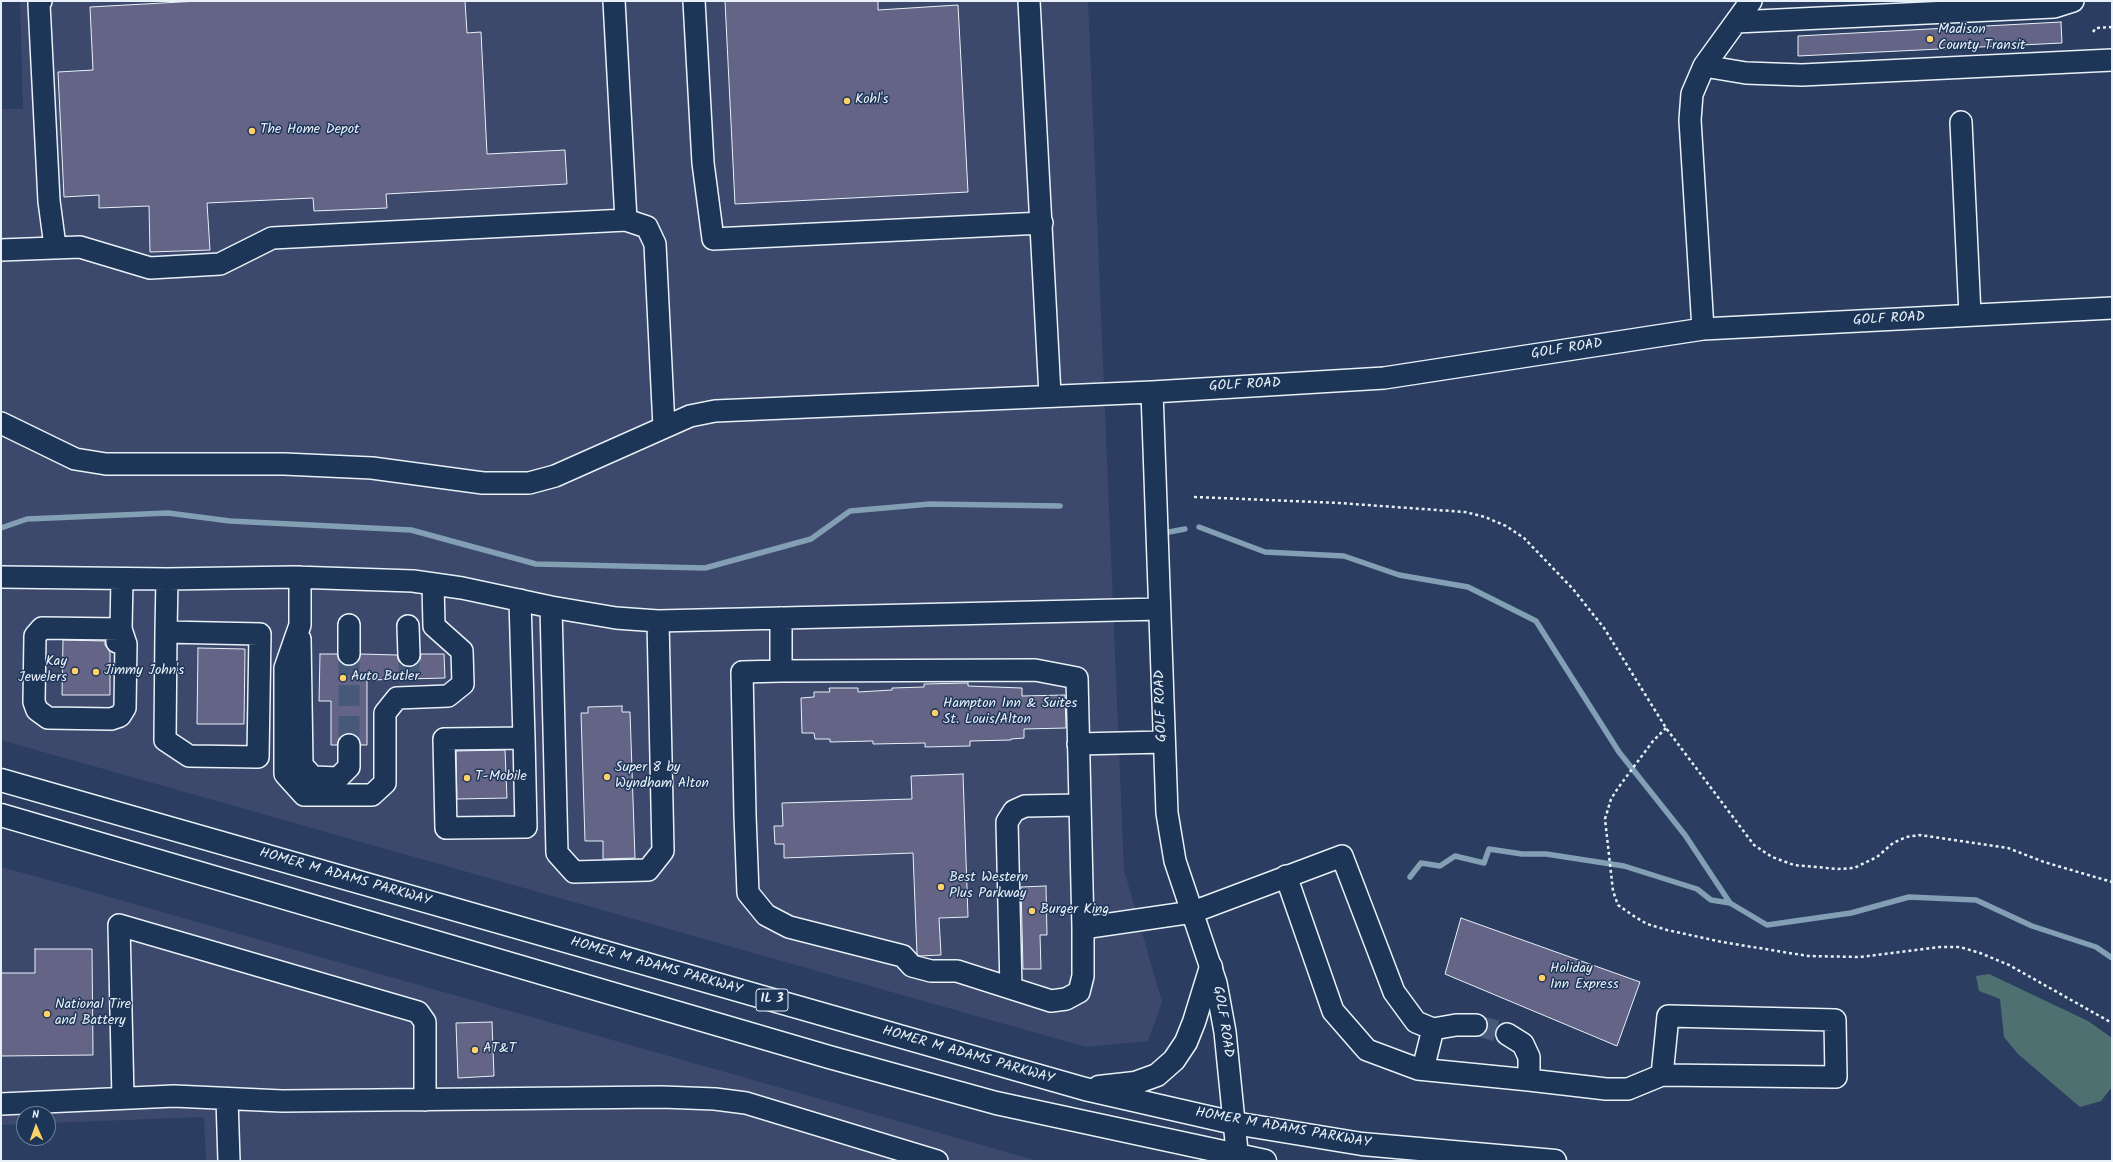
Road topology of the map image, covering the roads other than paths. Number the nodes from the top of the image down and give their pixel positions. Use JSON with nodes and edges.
{"nodes":[{"id":1,"x":41,"y":1,"type":"edge"},
{"id":2,"x":614,"y":1,"type":"edge"},
{"id":3,"x":694,"y":1,"type":"edge"},
{"id":4,"x":1029,"y":1,"type":"edge"},
{"id":5,"x":1751,"y":1,"type":"edge"},
{"id":6,"x":2073,"y":1,"type":"edge"},
{"id":7,"x":1736,"y":22,"type":"junction"},
{"id":8,"x":2112,"y":60,"type":"edge"},
{"id":9,"x":1704,"y":66,"type":"junction"},
{"id":10,"x":1961,"y":122,"type":"dead end"},
{"id":11,"x":626,"y":220,"type":"junction"},
{"id":12,"x":1042,"y":223,"type":"junction"},
{"id":13,"x":55,"y":246,"type":"junction"},
{"id":14,"x":1,"y":250,"type":"edge"},
{"id":15,"x":2112,"y":308,"type":"edge"},
{"id":16,"x":1970,"y":315,"type":"junction"},
{"id":17,"x":1703,"y":330,"type":"junction"},
{"id":18,"x":1152,"y":392,"type":"junction"},
{"id":19,"x":1050,"y":396,"type":"junction"},
{"id":20,"x":1,"y":423,"type":"edge"},
{"id":21,"x":664,"y":427,"type":"junction"},
{"id":22,"x":1,"y":577,"type":"edge"},
{"id":23,"x":300,"y":577,"type":"junction"},
{"id":24,"x":122,"y":579,"type":"junction"},
{"id":25,"x":167,"y":579,"type":"junction"},
{"id":26,"x":433,"y":584,"type":"junction"},
{"id":27,"x":520,"y":600,"type":"junction"},
{"id":28,"x":552,"y":607,"type":"junction"},
{"id":29,"x":1159,"y":609,"type":"junction"},
{"id":30,"x":781,"y":618,"type":"junction"},
{"id":31,"x":658,"y":622,"type":"junction"},
{"id":32,"x":300,"y":625,"type":"junction"},
{"id":33,"x":349,"y":625,"type":"dead end"},
{"id":34,"x":408,"y":626,"type":"dead end"},
{"id":35,"x":121,"y":629,"type":"junction"},
{"id":36,"x":166,"y":632,"type":"junction"},
{"id":37,"x":349,"y":654,"type":"tunnel mouth"},
{"id":38,"x":409,"y":655,"type":"tunnel mouth"},
{"id":39,"x":781,"y":671,"type":"junction"},
{"id":40,"x":524,"y":738,"type":"junction"},
{"id":41,"x":1164,"y":742,"type":"junction"},
{"id":42,"x":1078,"y":744,"type":"junction"},
{"id":43,"x":349,"y":745,"type":"tunnel mouth"},
{"id":44,"x":1,"y":780,"type":"edge"},
{"id":45,"x":1079,"y":805,"type":"junction"},
{"id":46,"x":1,"y":815,"type":"edge"},
{"id":47,"x":1286,"y":876,"type":"junction"},
{"id":48,"x":1193,"y":912,"type":"junction"},
{"id":49,"x":1083,"y":928,"type":"junction"},
{"id":50,"x":1211,"y":967,"type":"junction"},
{"id":51,"x":1011,"y":988,"type":"junction"},
{"id":52,"x":1476,"y":1025,"type":"tunnel mouth"},
{"id":53,"x":1433,"y":1029,"type":"junction"},
{"id":54,"x":1507,"y":1034,"type":"tunnel mouth"},
{"id":55,"x":1423,"y":1069,"type":"junction"},
{"id":56,"x":1662,"y":1076,"type":"junction"},
{"id":57,"x":1529,"y":1080,"type":"junction"},
{"id":58,"x":1085,"y":1089,"type":"junction"},
{"id":59,"x":123,"y":1098,"type":"junction"},
{"id":60,"x":227,"y":1099,"type":"junction"},
{"id":61,"x":425,"y":1100,"type":"junction"},
{"id":62,"x":1,"y":1104,"type":"edge"},
{"id":63,"x":1234,"y":1123,"type":"junction"},
{"id":64,"x":1237,"y":1158,"type":"edge"},
{"id":65,"x":229,"y":1161,"type":"edge"},
{"id":66,"x":937,"y":1161,"type":"edge"},
{"id":67,"x":1265,"y":1161,"type":"edge"},
{"id":68,"x":1555,"y":1161,"type":"edge"}],
"edges":[{"from":1,"to":13,"type":"street"},
{"from":2,"to":11,"type":"street"},
{"from":3,"to":12,"type":"street"},
{"from":4,"to":12,"type":"street"},
{"from":5,"to":7,"type":"street"},
{"from":6,"to":7,"type":"street"},
{"from":7,"to":9,"type":"street"},
{"from":8,"to":9,"type":"street"},
{"from":9,"to":17,"type":"street"},
{"from":10,"to":16,"type":"street"},
{"from":11,"to":13,"type":"street"},
{"from":11,"to":21,"type":"street"},
{"from":12,"to":19,"type":"street"},
{"from":13,"to":14,"type":"street"},
{"from":15,"to":16,"type":"street","name":"GOLF ROAD"},
{"from":16,"to":17,"type":"street","name":"GOLF ROAD"},
{"from":17,"to":18,"type":"street","name":"GOLF ROAD"},
{"from":18,"to":19,"type":"street"},
{"from":18,"to":29,"type":"street","name":"GOLF ROAD"},
{"from":19,"to":21,"type":"street"},
{"from":20,"to":21,"type":"street"},
{"from":22,"to":24,"type":"street"},
{"from":23,"to":25,"type":"street"},
{"from":23,"to":26,"type":"street"},
{"from":23,"to":32,"type":"street"},
{"from":24,"to":25,"type":"street"},
{"from":24,"to":35,"type":"street"},
{"from":25,"to":36,"type":"street"},
{"from":26,"to":27,"type":"street"},
{"from":26,"to":32,"type":"street"},
{"from":27,"to":28,"type":"street"},
{"from":27,"to":40,"type":"street"},
{"from":28,"to":31,"type":"street"},
{"from":28,"to":31,"type":"street"},
{"from":29,"to":30,"type":"street"},
{"from":29,"to":41,"type":"street","name":"GOLF ROAD"},
{"from":30,"to":31,"type":"street"},
{"from":30,"to":39,"type":"street"},
{"from":32,"to":43,"type":"street"},
{"from":33,"to":37,"type":"street"},
{"from":34,"to":38,"type":"street"},
{"from":35,"to":35,"type":"street"},
{"from":36,"to":36,"type":"street"},
{"from":39,"to":42,"type":"street"},
{"from":39,"to":51,"type":"street"},
{"from":40,"to":40,"type":"street"},
{"from":41,"to":42,"type":"street"},
{"from":41,"to":48,"type":"street","name":"GOLF ROAD"},
{"from":42,"to":45,"type":"street"},
{"from":44,"to":58,"type":"main road","name":"HOMER M ADAMS PARKWAY","number":"IL 3"},
{"from":45,"to":49,"type":"street"},
{"from":45,"to":51,"type":"street"},
{"from":46,"to":64,"type":"main road"},
{"from":47,"to":48,"type":"street"},
{"from":47,"to":53,"type":"street"},
{"from":47,"to":55,"type":"street"},
{"from":48,"to":49,"type":"street"},
{"from":48,"to":50,"type":"street","name":"GOLF ROAD"},
{"from":49,"to":51,"type":"street"},
{"from":50,"to":58,"type":"main road"},
{"from":50,"to":63,"type":"street","name":"GOLF ROAD"},
{"from":52,"to":53,"type":"street"},
{"from":53,"to":55,"type":"street"},
{"from":54,"to":57,"type":"street"},
{"from":55,"to":57,"type":"street"},
{"from":56,"to":56,"type":"street"},
{"from":56,"to":57,"type":"street"},
{"from":58,"to":63,"type":"main road","name":"HOMER M ADAMS PARKWAY","number":"IL 3"},
{"from":59,"to":60,"type":"street"},
{"from":59,"to":61,"type":"street"},
{"from":59,"to":62,"type":"street"},
{"from":60,"to":61,"type":"street"},
{"from":60,"to":65,"type":"street"},
{"from":61,"to":66,"type":"street"},
{"from":63,"to":64,"type":"street","name":"GOLF ROAD"},
{"from":63,"to":68,"type":"main road","name":"HOMER M ADAMS PARKWAY","number":"IL 3"},
{"from":64,"to":67,"type":"main road"}]}
